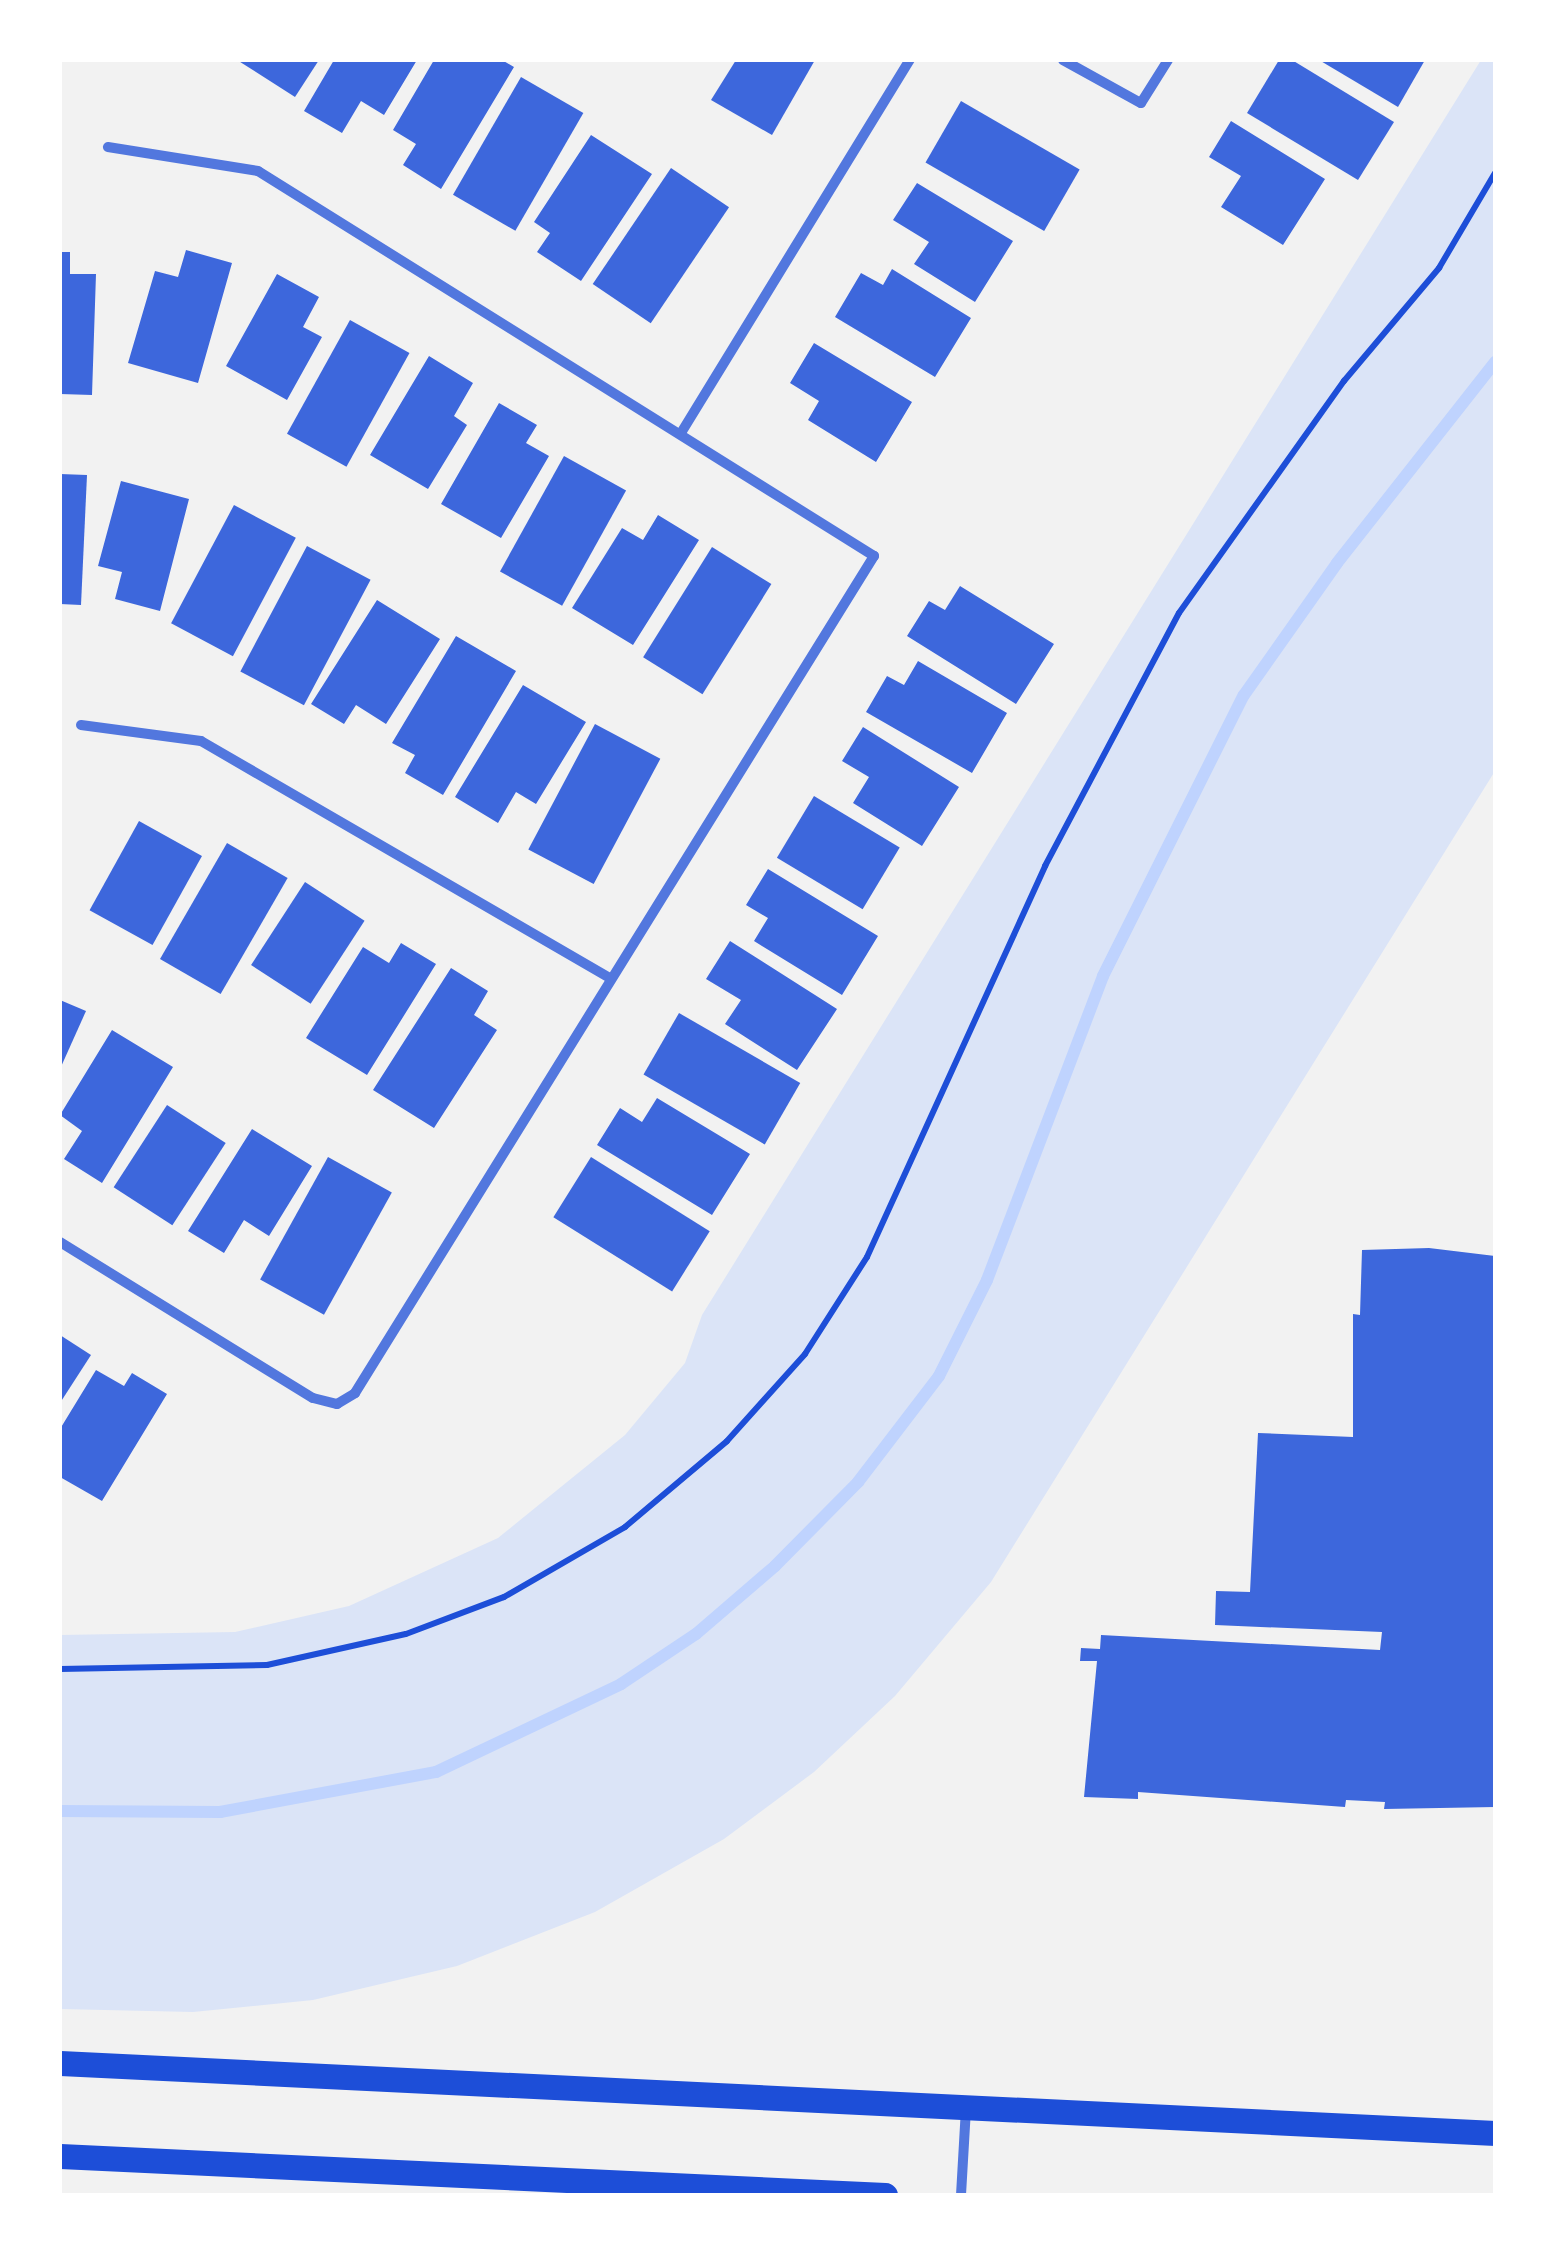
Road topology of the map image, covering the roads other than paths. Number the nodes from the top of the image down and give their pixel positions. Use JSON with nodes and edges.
{"nodes":[{"id":1,"x":910,"y":60,"type":"edge"},
{"id":2,"x":1063,"y":60,"type":"edge"},
{"id":3,"x":1168,"y":60,"type":"edge"},
{"id":4,"x":108,"y":147,"type":"dead end"},
{"id":5,"x":682,"y":433,"type":"junction"},
{"id":6,"x":81,"y":725,"type":"dead end"},
{"id":7,"x":610,"y":978,"type":"junction"},
{"id":8,"x":60,"y":1242,"type":"edge"},
{"id":9,"x":60,"y":2062,"type":"edge"},
{"id":10,"x":966,"y":2107,"type":"junction"},
{"id":11,"x":1495,"y":2133,"type":"edge"},
{"id":12,"x":60,"y":2156,"type":"edge"},
{"id":13,"x":886,"y":2195,"type":"edge"},
{"id":14,"x":961,"y":2195,"type":"edge"}],
"edges":[{"from":1,"to":5,"type":"street"},
{"from":2,"to":3,"type":"street"},
{"from":4,"to":5,"type":"street"},
{"from":5,"to":7,"type":"street"},
{"from":6,"to":7,"type":"street"},
{"from":7,"to":8,"type":"street"},
{"from":9,"to":10,"type":"main road"},
{"from":10,"to":11,"type":"main road"},
{"from":10,"to":14,"type":"street"},
{"from":12,"to":13,"type":"main road"}]}
